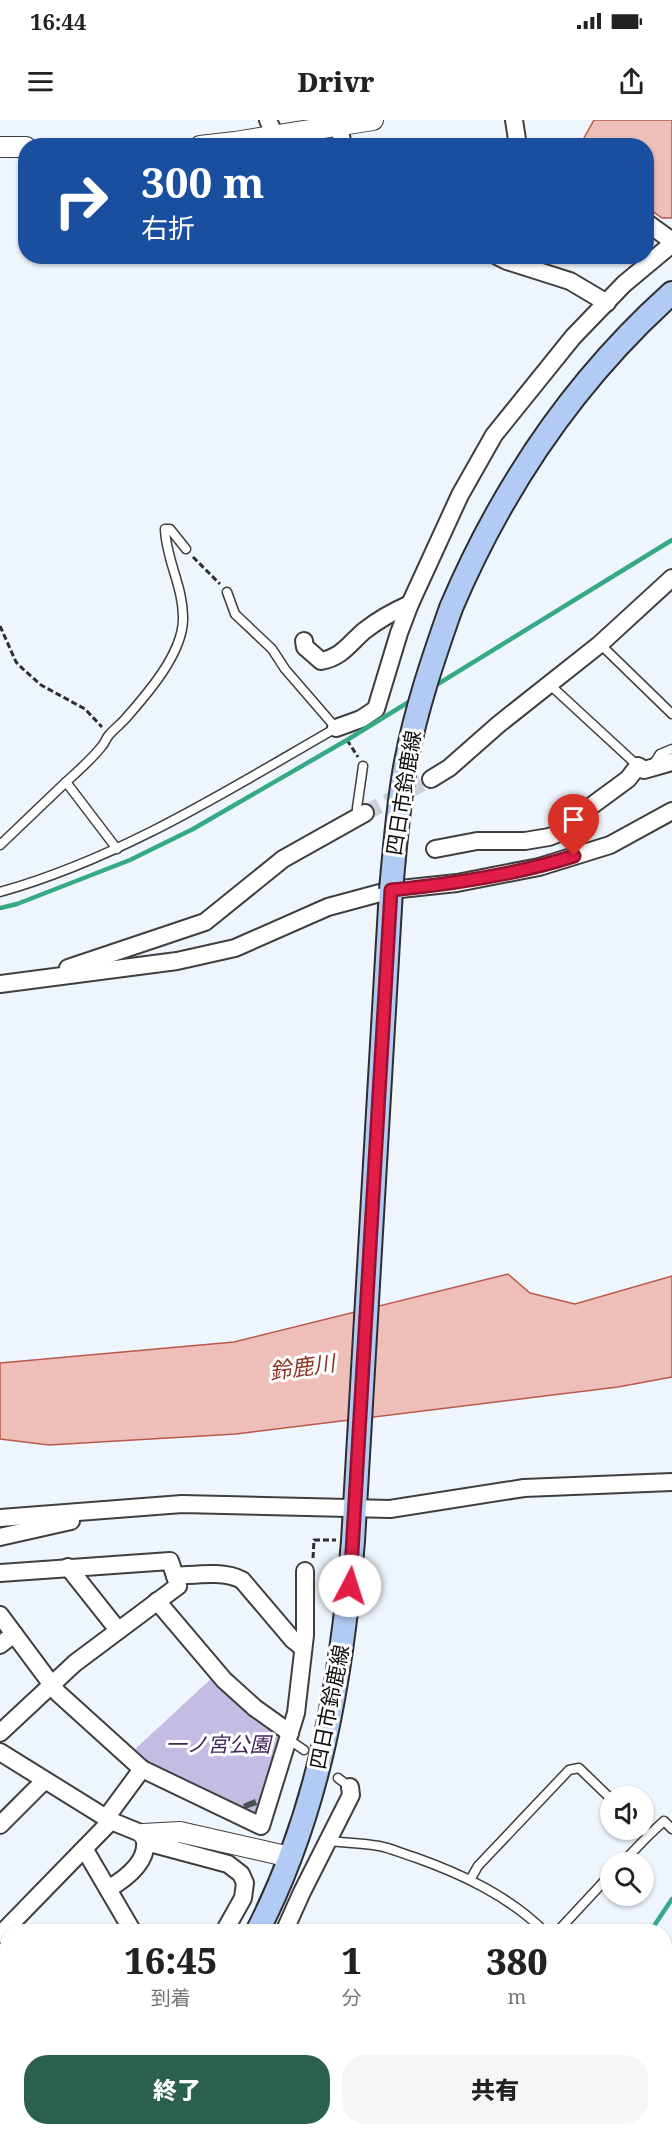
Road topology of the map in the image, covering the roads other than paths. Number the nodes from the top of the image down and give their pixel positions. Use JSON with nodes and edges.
{"nodes":[{"id":1,"x":373,"y":120,"type":"edge"},
{"id":2,"x":514,"y":120,"type":"edge"},
{"id":3,"x":272,"y":128,"type":"edge"},
{"id":4,"x":341,"y":136,"type":"edge"},
{"id":5,"x":232,"y":138,"type":"edge"},
{"id":6,"x":517,"y":138,"type":"edge"},
{"id":7,"x":0,"y":147,"type":"edge"},
{"id":8,"x":18,"y":147,"type":"edge"},
{"id":9,"x":654,"y":230,"type":"edge"},
{"id":10,"x":671,"y":247,"type":"edge"},
{"id":11,"x":654,"y":260,"type":"edge"},
{"id":12,"x":520,"y":264,"type":"edge"},
{"id":13,"x":649,"y":264,"type":"edge"},
{"id":14,"x":672,"y":293,"type":"edge"},
{"id":15,"x":607,"y":303,"type":"junction"},
{"id":16,"x":186,"y":549,"type":"road end"},
{"id":17,"x":672,"y":578,"type":"edge"},
{"id":18,"x":227,"y":592,"type":"road end"},
{"id":19,"x":410,"y":604,"type":"junction"},
{"id":20,"x":304,"y":641,"type":"dead end"},
{"id":21,"x":600,"y":644,"type":"junction"},
{"id":22,"x":549,"y":684,"type":"junction"},
{"id":23,"x":672,"y":714,"type":"edge"},
{"id":24,"x":336,"y":728,"type":"junction"},
{"id":25,"x":672,"y":749,"type":"edge"},
{"id":26,"x":672,"y":762,"type":"edge"},
{"id":27,"x":363,"y":766,"type":"road end"},
{"id":28,"x":644,"y":767,"type":"junction"},
{"id":29,"x":431,"y":778,"type":"tunnel mouth"},
{"id":30,"x":66,"y":782,"type":"junction"},
{"id":31,"x":672,"y":811,"type":"edge"},
{"id":32,"x":361,"y":815,"type":"joint"},
{"id":33,"x":0,"y":845,"type":"edge"},
{"id":34,"x":117,"y":849,"type":"junction"},
{"id":35,"x":435,"y":849,"type":"dead end"},
{"id":36,"x":391,"y":890,"type":"junction"},
{"id":37,"x":0,"y":892,"type":"edge"},
{"id":38,"x":27,"y":982,"type":"junction"},
{"id":39,"x":0,"y":984,"type":"edge"},
{"id":40,"x":672,"y":1482,"type":"edge"},
{"id":41,"x":355,"y":1503,"type":"junction"},
{"id":42,"x":125,"y":1510,"type":"junction"},
{"id":43,"x":0,"y":1518,"type":"edge"},
{"id":44,"x":0,"y":1537,"type":"edge"},
{"id":45,"x":69,"y":1567,"type":"junction"},
{"id":46,"x":305,"y":1571,"type":"road end"},
{"id":47,"x":0,"y":1573,"type":"edge"},
{"id":48,"x":175,"y":1576,"type":"junction"},
{"id":49,"x":157,"y":1601,"type":"junction"},
{"id":50,"x":0,"y":1615,"type":"edge"},
{"id":51,"x":118,"y":1630,"type":"junction"},
{"id":52,"x":14,"y":1634,"type":"junction"},
{"id":53,"x":0,"y":1645,"type":"edge"},
{"id":54,"x":303,"y":1648,"type":"junction"},
{"id":55,"x":52,"y":1683,"type":"junction"},
{"id":56,"x":0,"y":1733,"type":"edge"},
{"id":57,"x":289,"y":1736,"type":"junction"},
{"id":58,"x":304,"y":1750,"type":"dead end"},
{"id":59,"x":0,"y":1752,"type":"edge"},
{"id":60,"x":142,"y":1769,"type":"junction"},
{"id":61,"x":44,"y":1781,"type":"junction"},
{"id":62,"x":344,"y":1782,"type":"dead end"},
{"id":63,"x":600,"y":1788,"type":"edge"},
{"id":64,"x":108,"y":1819,"type":"junction"},
{"id":65,"x":0,"y":1825,"type":"edge"},
{"id":66,"x":654,"y":1827,"type":"edge"},
{"id":67,"x":672,"y":1829,"type":"edge"},
{"id":68,"x":144,"y":1838,"type":"junction"},
{"id":69,"x":640,"y":1840,"type":"edge"},
{"id":70,"x":329,"y":1841,"type":"junction"},
{"id":71,"x":85,"y":1850,"type":"junction"},
{"id":72,"x":631,"y":1852,"type":"edge"},
{"id":73,"x":290,"y":1857,"type":"junction"},
{"id":74,"x":470,"y":1880,"type":"junction"},
{"id":75,"x":600,"y":1886,"type":"edge"},
{"id":76,"x":108,"y":1889,"type":"junction"},
{"id":77,"x":15,"y":1924,"type":"edge"},
{"id":78,"x":128,"y":1924,"type":"edge"},
{"id":79,"x":228,"y":1924,"type":"edge"},
{"id":80,"x":261,"y":1924,"type":"edge"},
{"id":81,"x":288,"y":1924,"type":"edge"},
{"id":82,"x":537,"y":1924,"type":"edge"},
{"id":83,"x":564,"y":1924,"type":"edge"}],
"edges":[{"from":1,"to":4,"type":"street"},
{"from":2,"to":6,"type":"street"},
{"from":3,"to":4,"type":"street"},
{"from":3,"to":5,"type":"street"},
{"from":7,"to":8,"type":"street"},
{"from":9,"to":10,"type":"street"},
{"from":10,"to":11,"type":"street"},
{"from":12,"to":15,"type":"street"},
{"from":13,"to":15,"type":"street"},
{"from":14,"to":36,"type":"main road","name":"四日市鈴鹿線","bridge":true},
{"from":15,"to":19,"type":"street"},
{"from":16,"to":30,"type":"lane"},
{"from":17,"to":21,"type":"street"},
{"from":18,"to":24,"type":"lane"},
{"from":19,"to":20,"type":"street"},
{"from":19,"to":24,"type":"street"},
{"from":21,"to":22,"type":"street"},
{"from":21,"to":23,"type":"lane"},
{"from":22,"to":28,"type":"lane"},
{"from":22,"to":29,"type":"street"},
{"from":24,"to":34,"type":"lane"},
{"from":25,"to":28,"type":"lane"},
{"from":26,"to":28,"type":"street"},
{"from":27,"to":32,"type":"lane"},
{"from":28,"to":35,"type":"street"},
{"from":30,"to":33,"type":"lane"},
{"from":30,"to":34,"type":"lane"},
{"from":31,"to":36,"type":"street"},
{"from":32,"to":38,"type":"street"},
{"from":34,"to":37,"type":"lane"},
{"from":36,"to":38,"type":"street"},
{"from":36,"to":41,"type":"main road","name":"四日市鈴鹿線"},
{"from":38,"to":39,"type":"street"},
{"from":40,"to":41,"type":"street"},
{"from":41,"to":42,"type":"street"},
{"from":41,"to":73,"type":"main road","name":"四日市鈴鹿線"},
{"from":42,"to":43,"type":"street"},
{"from":42,"to":44,"type":"street"},
{"from":45,"to":47,"type":"street"},
{"from":45,"to":48,"type":"street"},
{"from":45,"to":51,"type":"street"},
{"from":46,"to":54,"type":"street"},
{"from":48,"to":49,"type":"street"},
{"from":48,"to":54,"type":"street"},
{"from":49,"to":51,"type":"street"},
{"from":49,"to":57,"type":"street"},
{"from":50,"to":52,"type":"street"},
{"from":51,"to":55,"type":"street"},
{"from":52,"to":53,"type":"street"},
{"from":52,"to":55,"type":"street"},
{"from":54,"to":57,"type":"street"},
{"from":55,"to":56,"type":"street"},
{"from":55,"to":60,"type":"street"},
{"from":57,"to":58,"type":"lane"},
{"from":57,"to":60,"type":"street"},
{"from":59,"to":61,"type":"street"},
{"from":60,"to":64,"type":"street"},
{"from":61,"to":64,"type":"street"},
{"from":61,"to":65,"type":"street"},
{"from":62,"to":70,"type":"street"},
{"from":63,"to":74,"type":"lane"},
{"from":64,"to":68,"type":"street"},
{"from":64,"to":71,"type":"street"},
{"from":66,"to":67,"type":"lane"},
{"from":68,"to":73,"type":"street"},
{"from":68,"to":76,"type":"street"},
{"from":68,"to":79,"type":"street"},
{"from":69,"to":72,"type":"lane"},
{"from":70,"to":74,"type":"lane"},
{"from":70,"to":81,"type":"street"},
{"from":71,"to":76,"type":"street"},
{"from":71,"to":77,"type":"street"},
{"from":73,"to":80,"type":"main road","name":"四日市鈴鹿線"},
{"from":74,"to":82,"type":"lane"},
{"from":75,"to":83,"type":"lane"},
{"from":76,"to":78,"type":"street"}]}
